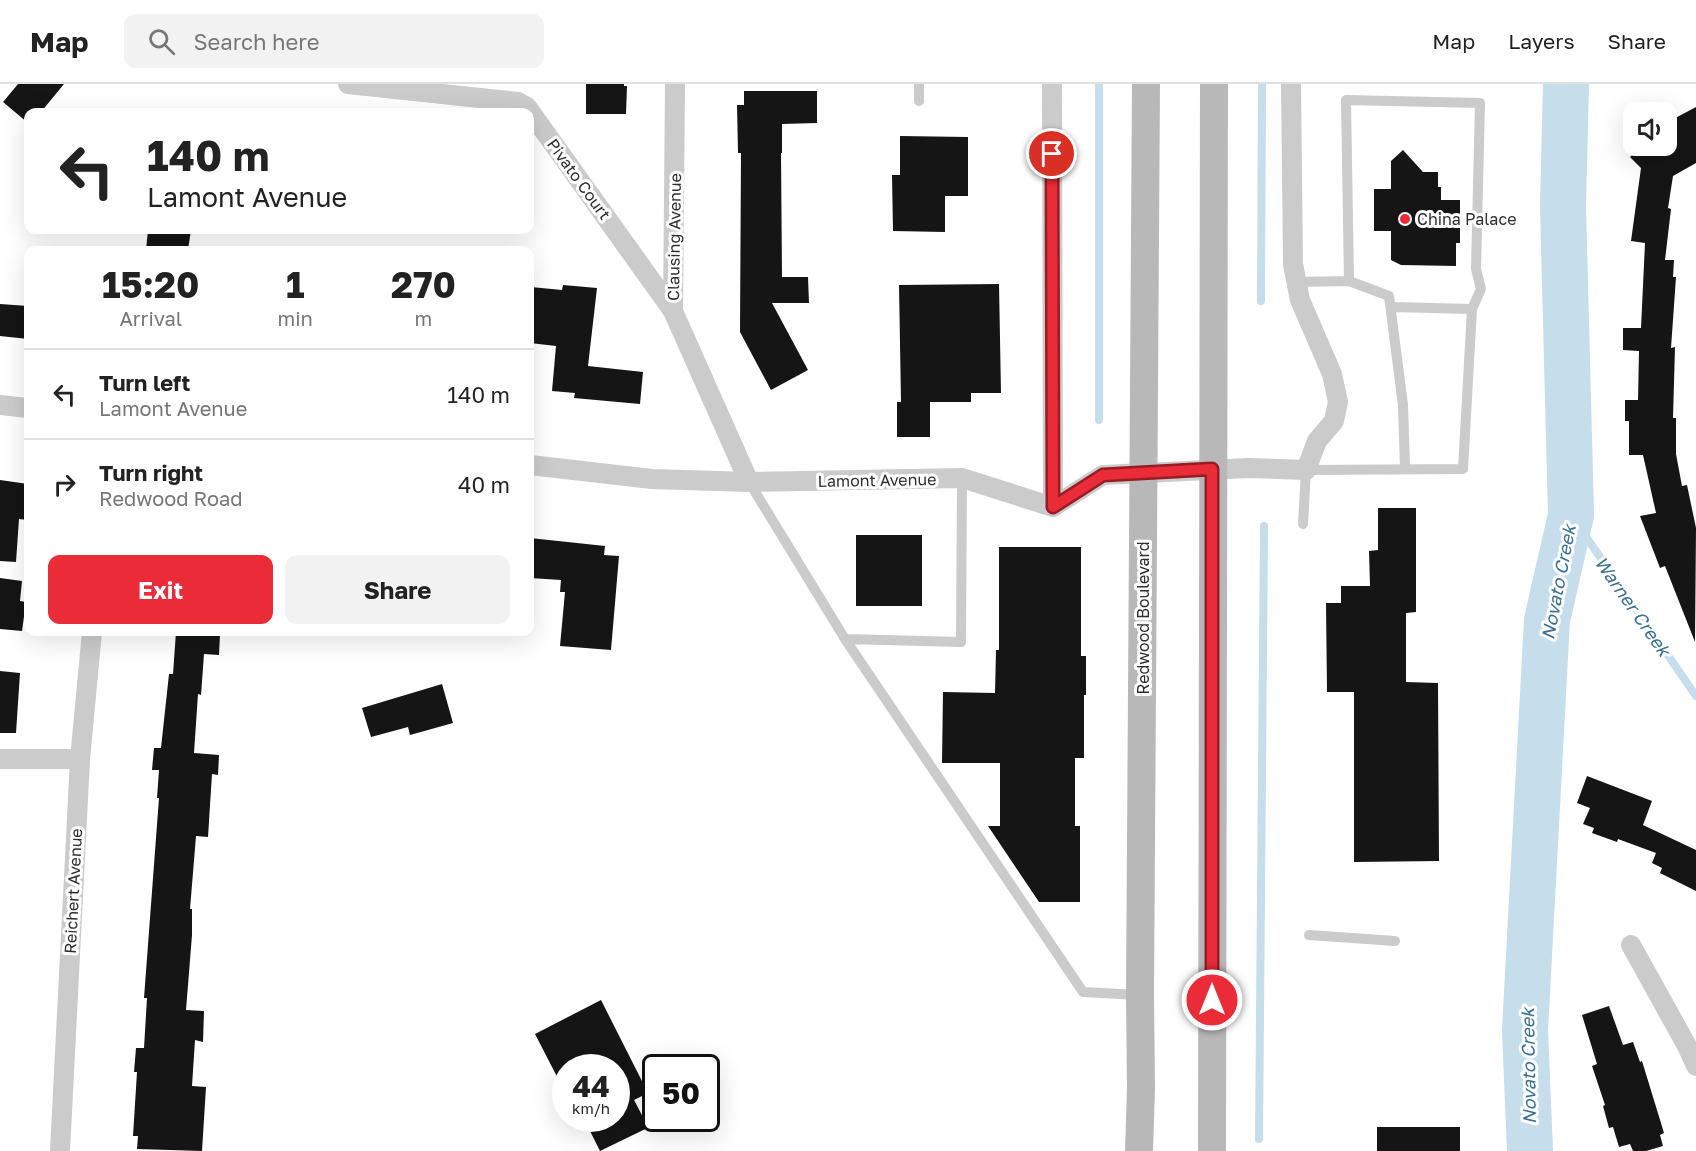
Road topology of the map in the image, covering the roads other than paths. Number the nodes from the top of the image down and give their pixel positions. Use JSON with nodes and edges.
{"nodes":[{"id":1,"x":348,"y":84,"type":"edge"},
{"id":2,"x":675,"y":84,"type":"edge"},
{"id":3,"x":919,"y":84,"type":"edge"},
{"id":4,"x":1052,"y":84,"type":"edge"},
{"id":5,"x":1146,"y":84,"type":"edge"},
{"id":6,"x":1214,"y":84,"type":"edge"},
{"id":7,"x":1291,"y":84,"type":"edge"},
{"id":8,"x":919,"y":100,"type":"dead end"},
{"id":9,"x":528,"y":108,"type":"edge"},
{"id":10,"x":534,"y":117,"type":"edge"},
{"id":11,"x":1349,"y":280,"type":"junction"},
{"id":12,"x":1297,"y":282,"type":"junction"},
{"id":13,"x":1391,"y":307,"type":"junction"},
{"id":14,"x":1472,"y":309,"type":"junction"},
{"id":15,"x":673,"y":312,"type":"junction"},
{"id":16,"x":0,"y":405,"type":"edge"},
{"id":17,"x":24,"y":408,"type":"edge"},
{"id":18,"x":534,"y":465,"type":"edge"},
{"id":19,"x":1212,"y":469,"type":"junction"},
{"id":20,"x":1406,"y":469,"type":"junction"},
{"id":21,"x":1306,"y":470,"type":"junction"},
{"id":22,"x":1144,"y":473,"type":"junction"},
{"id":23,"x":962,"y":478,"type":"junction"},
{"id":24,"x":749,"y":482,"type":"junction"},
{"id":25,"x":1053,"y":507,"type":"junction"},
{"id":26,"x":1303,"y":524,"type":"dead end"},
{"id":27,"x":92,"y":636,"type":"edge"},
{"id":28,"x":845,"y":639,"type":"junction"},
{"id":29,"x":0,"y":759,"type":"edge"},
{"id":30,"x":80,"y":759,"type":"junction"},
{"id":31,"x":1309,"y":935,"type":"dead end"},
{"id":32,"x":1395,"y":941,"type":"dead end"},
{"id":33,"x":1631,"y":945,"type":"dead end"},
{"id":34,"x":1140,"y":996,"type":"junction"},
{"id":35,"x":1696,"y":1066,"type":"edge"},
{"id":36,"x":1215,"y":1147,"type":"edge"},
{"id":37,"x":60,"y":1151,"type":"edge"},
{"id":38,"x":1139,"y":1151,"type":"edge"}],
"edges":[{"from":1,"to":9,"type":"street","name":"Pivato Court"},
{"from":2,"to":15,"type":"street","name":"Clausing Avenue"},
{"from":3,"to":8,"type":"lane"},
{"from":4,"to":25,"type":"street"},
{"from":5,"to":22,"type":"main road","name":"Redwood Boulevard"},
{"from":6,"to":19,"type":"main road"},
{"from":7,"to":12,"type":"street"},
{"from":10,"to":15,"type":"street","name":"Pivato Court"},
{"from":11,"to":12,"type":"lane"},
{"from":11,"to":13,"type":"lane"},
{"from":11,"to":14,"type":"lane"},
{"from":12,"to":21,"type":"street"},
{"from":13,"to":14,"type":"lane"},
{"from":13,"to":20,"type":"lane"},
{"from":14,"to":20,"type":"lane"},
{"from":15,"to":24,"type":"street","name":"Clausing Avenue"},
{"from":16,"to":17,"type":"street"},
{"from":18,"to":24,"type":"street","name":"Lamont Avenue"},
{"from":19,"to":21,"type":"street"},
{"from":19,"to":22,"type":"street"},
{"from":19,"to":36,"type":"main road"},
{"from":20,"to":21,"type":"lane"},
{"from":21,"to":26,"type":"lane"},
{"from":22,"to":25,"type":"street"},
{"from":22,"to":34,"type":"main road","name":"Redwood Boulevard"},
{"from":23,"to":24,"type":"street","name":"Lamont Avenue"},
{"from":23,"to":25,"type":"street","name":"Lamont Avenue"},
{"from":23,"to":28,"type":"lane"},
{"from":24,"to":28,"type":"lane"},
{"from":27,"to":30,"type":"street","name":"Reichert Avenue"},
{"from":28,"to":34,"type":"lane"},
{"from":29,"to":30,"type":"street"},
{"from":30,"to":37,"type":"street","name":"Reichert Avenue"},
{"from":31,"to":32,"type":"lane"},
{"from":33,"to":35,"type":"street"},
{"from":34,"to":38,"type":"main road","name":"Redwood Boulevard"}]}
